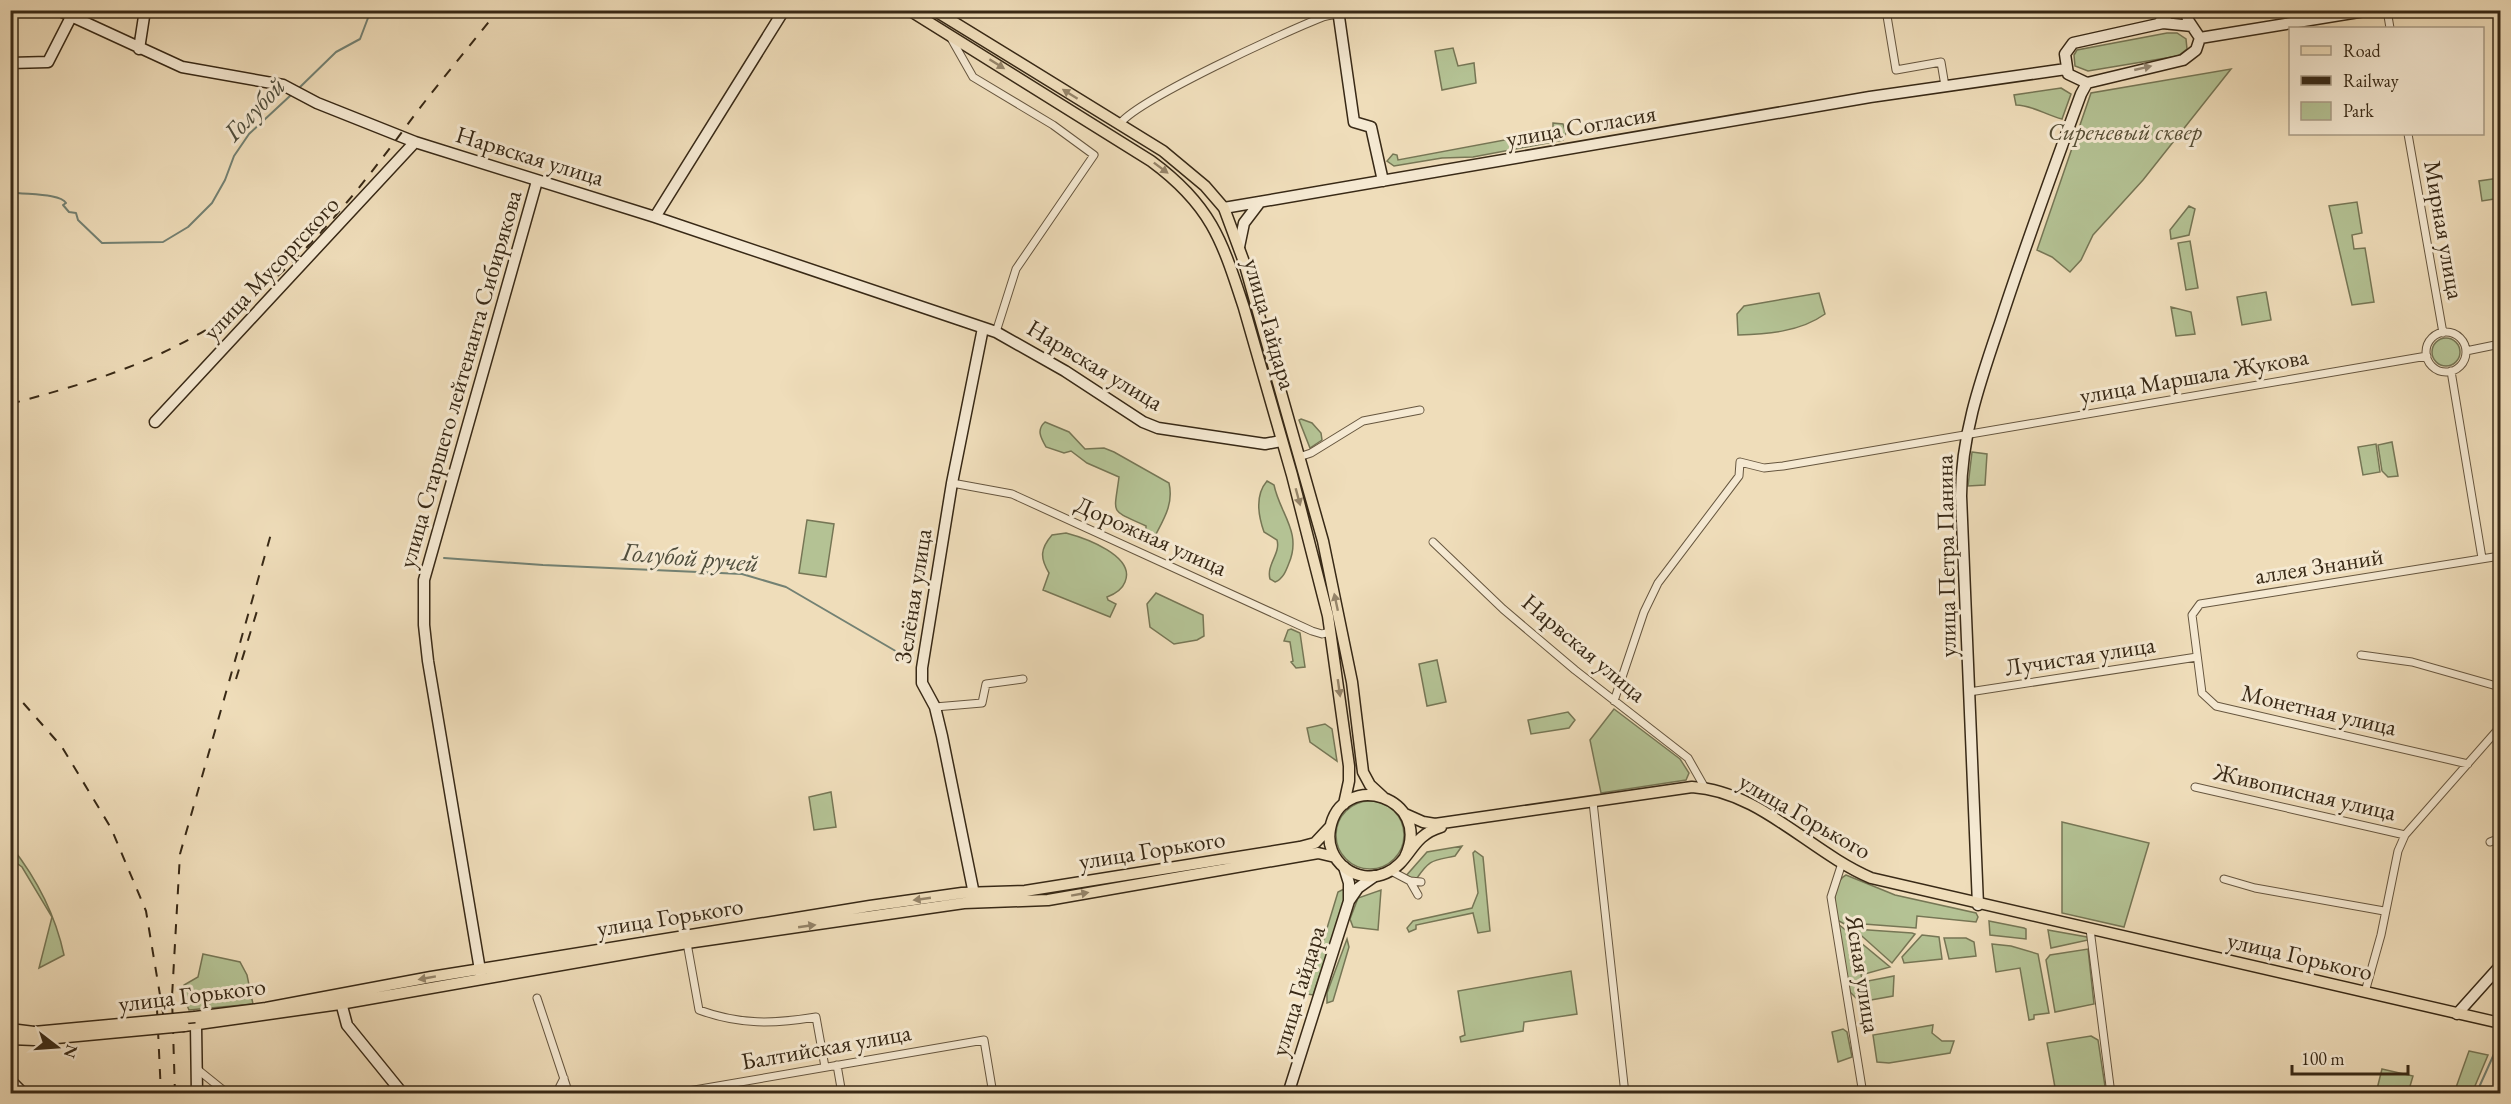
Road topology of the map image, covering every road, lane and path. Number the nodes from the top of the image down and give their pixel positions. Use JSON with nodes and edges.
{"nodes":[{"id":1,"x":58,"y":10,"type":"edge"},
{"id":2,"x":146,"y":10,"type":"edge"},
{"id":3,"x":784,"y":10,"type":"edge"},
{"id":4,"x":909,"y":10,"type":"edge"},
{"id":5,"x":934,"y":10,"type":"edge"},
{"id":6,"x":1369,"y":10,"type":"edge"},
{"id":7,"x":1886,"y":10,"type":"edge"},
{"id":8,"x":2172,"y":10,"type":"edge"},
{"id":9,"x":2186,"y":10,"type":"edge"},
{"id":10,"x":2371,"y":10,"type":"edge"},
{"id":11,"x":2387,"y":10,"type":"edge"},
{"id":12,"x":1338,"y":13,"type":"edge"},
{"id":13,"x":72,"y":17,"type":"junction"},
{"id":14,"x":2158,"y":24,"type":"junction"},
{"id":15,"x":2192,"y":26,"type":"junction"},
{"id":16,"x":2390,"y":27,"type":"edge"},
{"id":17,"x":947,"y":33,"type":"junction"},
{"id":18,"x":2200,"y":38,"type":"junction"},
{"id":19,"x":139,"y":49,"type":"junction"},
{"id":20,"x":10,"y":63,"type":"edge"},
{"id":21,"x":2066,"y":69,"type":"junction"},
{"id":22,"x":2087,"y":83,"type":"junction"},
{"id":23,"x":1945,"y":86,"type":"junction"},
{"id":24,"x":1119,"y":125,"type":"junction"},
{"id":25,"x":2408,"y":135,"type":"edge"},
{"id":26,"x":415,"y":142,"type":"junction"},
{"id":27,"x":537,"y":181,"type":"junction"},
{"id":28,"x":1383,"y":181,"type":"junction"},
{"id":29,"x":1260,"y":202,"type":"junction"},
{"id":30,"x":1224,"y":208,"type":"junction"},
{"id":31,"x":656,"y":217,"type":"junction"},
{"id":32,"x":1208,"y":218,"type":"junction"},
{"id":33,"x":1239,"y":247,"type":"junction"},
{"id":34,"x":983,"y":328,"type":"junction"},
{"id":35,"x":996,"y":332,"type":"junction"},
{"id":36,"x":2443,"y":333,"type":"junction"},
{"id":37,"x":2500,"y":344,"type":"edge"},
{"id":38,"x":2466,"y":351,"type":"junction"},
{"id":39,"x":2427,"y":356,"type":"junction"},
{"id":40,"x":2451,"y":371,"type":"junction"},
{"id":41,"x":1420,"y":410,"type":"dead end"},
{"id":42,"x":155,"y":422,"type":"dead end"},
{"id":43,"x":1967,"y":434,"type":"junction"},
{"id":44,"x":1281,"y":441,"type":"junction"},
{"id":45,"x":1299,"y":457,"type":"junction"},
{"id":46,"x":952,"y":483,"type":"junction"},
{"id":47,"x":1433,"y":542,"type":"dead end"},
{"id":48,"x":2500,"y":556,"type":"edge"},
{"id":49,"x":2482,"y":558,"type":"junction"},
{"id":50,"x":1330,"y":632,"type":"junction"},
{"id":51,"x":2361,"y":655,"type":"dead end"},
{"id":52,"x":2197,"y":657,"type":"junction"},
{"id":53,"x":1023,"y":679,"type":"dead end"},
{"id":54,"x":2500,"y":687,"type":"edge"},
{"id":55,"x":1969,"y":692,"type":"junction"},
{"id":56,"x":1614,"y":701,"type":"junction"},
{"id":57,"x":935,"y":707,"type":"junction"},
{"id":58,"x":2500,"y":727,"type":"edge"},
{"id":59,"x":2468,"y":764,"type":"junction"},
{"id":60,"x":2195,"y":787,"type":"dead end"},
{"id":61,"x":1705,"y":788,"type":"junction"},
{"id":62,"x":1383,"y":797,"type":"junction"},
{"id":63,"x":1593,"y":802,"type":"junction"},
{"id":64,"x":1344,"y":804,"type":"junction"},
{"id":65,"x":1405,"y":814,"type":"junction"},
{"id":66,"x":1459,"y":822,"type":"junction"},
{"id":67,"x":1330,"y":827,"type":"junction"},
{"id":68,"x":2405,"y":835,"type":"junction"},
{"id":69,"x":2500,"y":838,"type":"edge"},
{"id":70,"x":2490,"y":842,"type":"dead end"},
{"id":71,"x":1335,"y":857,"type":"junction"},
{"id":72,"x":1405,"y":857,"type":"junction"},
{"id":73,"x":1842,"y":862,"type":"junction"},
{"id":74,"x":1344,"y":867,"type":"junction"},
{"id":75,"x":1391,"y":871,"type":"junction"},
{"id":76,"x":1375,"y":876,"type":"junction"},
{"id":77,"x":2224,"y":879,"type":"dead end"},
{"id":78,"x":1410,"y":881,"type":"junction"},
{"id":79,"x":1421,"y":882,"type":"dead end"},
{"id":80,"x":1418,"y":895,"type":"dead end"},
{"id":81,"x":975,"y":898,"type":"junction"},
{"id":82,"x":1349,"y":901,"type":"junction"},
{"id":83,"x":1978,"y":904,"type":"junction"},
{"id":84,"x":2384,"y":911,"type":"junction"},
{"id":85,"x":2090,"y":929,"type":"junction"},
{"id":86,"x":687,"y":943,"type":"junction"},
{"id":87,"x":2500,"y":966,"type":"edge"},
{"id":88,"x":480,"y":975,"type":"junction"},
{"id":89,"x":2365,"y":992,"type":"junction"},
{"id":90,"x":537,"y":998,"type":"dead end"},
{"id":91,"x":340,"y":1000,"type":"junction"},
{"id":92,"x":2457,"y":1014,"type":"junction"},
{"id":93,"x":196,"y":1021,"type":"junction"},
{"id":94,"x":2500,"y":1023,"type":"edge"},
{"id":95,"x":10,"y":1029,"type":"edge"},
{"id":96,"x":34,"y":1036,"type":"junction"},
{"id":97,"x":10,"y":1039,"type":"edge"},
{"id":98,"x":837,"y":1065,"type":"junction"},
{"id":99,"x":825,"y":1067,"type":"junction"},
{"id":100,"x":197,"y":1069,"type":"junction"},
{"id":101,"x":564,"y":1077,"type":"junction"},
{"id":102,"x":10,"y":1080,"type":"edge"},
{"id":103,"x":24,"y":1094,"type":"edge"},
{"id":104,"x":197,"y":1094,"type":"edge"},
{"id":105,"x":228,"y":1094,"type":"edge"},
{"id":106,"x":403,"y":1094,"type":"edge"},
{"id":107,"x":556,"y":1094,"type":"edge"},
{"id":108,"x":569,"y":1094,"type":"edge"},
{"id":109,"x":671,"y":1094,"type":"edge"},
{"id":110,"x":842,"y":1094,"type":"edge"},
{"id":111,"x":993,"y":1094,"type":"edge"},
{"id":112,"x":1288,"y":1094,"type":"edge"},
{"id":113,"x":1625,"y":1094,"type":"edge"},
{"id":114,"x":1863,"y":1094,"type":"edge"},
{"id":115,"x":2111,"y":1094,"type":"edge"}],
"edges":[{"from":1,"to":13,"type":"main road","name":"Нарвская улица"},
{"from":2,"to":19,"type":"main road"},
{"from":3,"to":31,"type":"main road"},
{"from":4,"to":17,"type":"main road","name":"улица Гайдара"},
{"from":24,"to":5,"type":"main road","name":"улица Гайдара","one_way":true},
{"from":6,"to":12,"type":"street"},
{"from":7,"to":23,"type":"street"},
{"from":8,"to":14,"type":"main road"},
{"from":9,"to":15,"type":"main road"},
{"from":10,"to":18,"type":"main road"},
{"from":11,"to":16,"type":"street"},
{"from":12,"to":24,"type":"street"},
{"from":12,"to":28,"type":"main road"},
{"from":13,"to":19,"type":"main road","name":"Нарвская улица"},
{"from":13,"to":20,"type":"main road"},
{"from":14,"to":15,"type":"main road"},
{"from":14,"to":21,"type":"main road"},
{"from":15,"to":18,"type":"main road"},
{"from":17,"to":32,"type":"main road","name":"улица Гайдара","one_way":true},
{"from":17,"to":35,"type":"street","name":"Нарвская улица"},
{"from":22,"to":18,"type":"main road","one_way":true},
{"from":19,"to":26,"type":"main road","name":"Нарвская улица"},
{"from":21,"to":22,"type":"main road"},
{"from":21,"to":23,"type":"main road","name":"улица Согласия"},
{"from":22,"to":43,"type":"main road","name":"улица Петра Панина"},
{"from":23,"to":28,"type":"main road","name":"улица Согласия"},
{"from":24,"to":30,"type":"main road","name":"улица Гайдара"},
{"from":25,"to":36,"type":"street","name":"Мирная улица"},
{"from":26,"to":27,"type":"main road","name":"Нарвская улица"},
{"from":26,"to":42,"type":"main road","name":"улица Мусоргского"},
{"from":27,"to":31,"type":"main road","name":"Нарвская улица"},
{"from":27,"to":88,"type":"main road","name":"улица Старшего лейтенанта Сибирякова"},
{"from":28,"to":29,"type":"main road","name":"улица Согласия"},
{"from":29,"to":30,"type":"main road","name":"улица Согласия"},
{"from":29,"to":33,"type":"main road"},
{"from":30,"to":32,"type":"main road"},
{"from":30,"to":33,"type":"main road","name":"улица Гайдара"},
{"from":31,"to":34,"type":"main road","name":"Нарвская улица"},
{"from":32,"to":44,"type":"main road","name":"улица Гайдара"},
{"from":33,"to":45,"type":"main road","name":"улица Гайдара"},
{"from":34,"to":35,"type":"main road","name":"Нарвская улица"},
{"from":34,"to":46,"type":"main road","name":"Зелёная улица"},
{"from":35,"to":44,"type":"main road","name":"Нарвская улица"},
{"from":36,"to":38,"type":"street"},
{"from":36,"to":39,"type":"street"},
{"from":37,"to":38,"type":"street"},
{"from":38,"to":40,"type":"street"},
{"from":39,"to":40,"type":"street"},
{"from":39,"to":43,"type":"street","name":"улица Маршала Жукова"},
{"from":40,"to":49,"type":"street"},
{"from":41,"to":45,"type":"street"},
{"from":43,"to":55,"type":"main road","name":"улица Петра Панина"},
{"from":43,"to":56,"type":"street","name":"улица Маршала Жукова"},
{"from":44,"to":50,"type":"main road","name":"улица Гайдара","one_way":true},
{"from":62,"to":45,"type":"main road","name":"улица Гайдара","one_way":true},
{"from":46,"to":50,"type":"street","name":"Дорожная улица"},
{"from":46,"to":57,"type":"main road","name":"Зелёная улица"},
{"from":47,"to":56,"type":"street","name":"Нарвская улица"},
{"from":48,"to":49,"type":"street","name":"аллея Знаний"},
{"from":49,"to":52,"type":"street","name":"аллея Знаний"},
{"from":50,"to":64,"type":"main road","name":"улица Гайдара","one_way":true},
{"from":51,"to":54,"type":"street"},
{"from":52,"to":55,"type":"street","name":"Лучистая улица"},
{"from":52,"to":59,"type":"street","name":"Монетная улица"},
{"from":53,"to":57,"type":"street"},
{"from":55,"to":83,"type":"main road","name":"улица Петра Панина"},
{"from":56,"to":61,"type":"street","name":"Нарвская улица"},
{"from":57,"to":81,"type":"main road","name":"Зелёная улица"},
{"from":58,"to":59,"type":"street"},
{"from":59,"to":68,"type":"street"},
{"from":60,"to":68,"type":"street","name":"Живописная улица"},
{"from":61,"to":63,"type":"main road","name":"улица Горького"},
{"from":61,"to":73,"type":"main road","name":"улица Горького"},
{"from":62,"to":64,"type":"main road"},
{"from":62,"to":65,"type":"main road","name":"улица Горького"},
{"from":63,"to":66,"type":"main road","name":"улица Горького"},
{"from":63,"to":113,"type":"street"},
{"from":64,"to":67,"type":"main road","name":"улица Горького"},
{"from":65,"to":66,"type":"main road","name":"улица Горького"},
{"from":65,"to":72,"type":"main road"},
{"from":66,"to":72,"type":"main road","name":"улица Горького"},
{"from":67,"to":71,"type":"main road"},
{"from":67,"to":81,"type":"main road","name":"улица Горького"},
{"from":68,"to":84,"type":"street"},
{"from":69,"to":70,"type":"street"},
{"from":71,"to":74,"type":"main road"},
{"from":81,"to":71,"type":"main road","name":"улица Горького","one_way":true},
{"from":72,"to":75,"type":"main road","name":"улица Горького"},
{"from":73,"to":83,"type":"main road","name":"улица Горького"},
{"from":73,"to":114,"type":"street","name":"Ясная улица"},
{"from":74,"to":76,"type":"main road"},
{"from":74,"to":82,"type":"main road","name":"улица Гайдара"},
{"from":75,"to":76,"type":"main road","name":"улица Горького"},
{"from":75,"to":78,"type":"street"},
{"from":76,"to":82,"type":"main road","name":"улица Гайдара"},
{"from":77,"to":84,"type":"street"},
{"from":78,"to":79,"type":"street"},
{"from":78,"to":80,"type":"street"},
{"from":86,"to":81,"type":"main road","name":"улица Горького","one_way":true},
{"from":81,"to":88,"type":"main road","name":"улица Горького","one_way":true},
{"from":82,"to":112,"type":"main road","name":"улица Гайдара"},
{"from":83,"to":85,"type":"main road","name":"улица Горького"},
{"from":84,"to":89,"type":"street"},
{"from":85,"to":89,"type":"main road","name":"улица Горького"},
{"from":85,"to":115,"type":"street"},
{"from":86,"to":88,"type":"main road","name":"улица Горького"},
{"from":86,"to":99,"type":"street"},
{"from":87,"to":92,"type":"main road"},
{"from":88,"to":91,"type":"main road","name":"улица Горького"},
{"from":89,"to":92,"type":"main road","name":"улица Горького"},
{"from":90,"to":101,"type":"street"},
{"from":91,"to":93,"type":"main road","name":"улица Горького"},
{"from":91,"to":106,"type":"main road"},
{"from":92,"to":94,"type":"main road","name":"улица Горького"},
{"from":93,"to":96,"type":"main road","name":"улица Горького","bridge":true},
{"from":93,"to":100,"type":"main road"},
{"from":95,"to":96,"type":"main road","name":"улица Горького"},
{"from":96,"to":97,"type":"main road","name":"улица Горького"},
{"from":98,"to":99,"type":"street","name":"Балтийская улица"},
{"from":98,"to":110,"type":"street"},
{"from":98,"to":111,"type":"street","name":"Балтийская улица"},
{"from":99,"to":109,"type":"street","name":"Балтийская улица"},
{"from":100,"to":104,"type":"main road"},
{"from":100,"to":105,"type":"street"},
{"from":101,"to":107,"type":"street"},
{"from":101,"to":108,"type":"street"},
{"from":102,"to":103,"type":"main road"}]}
